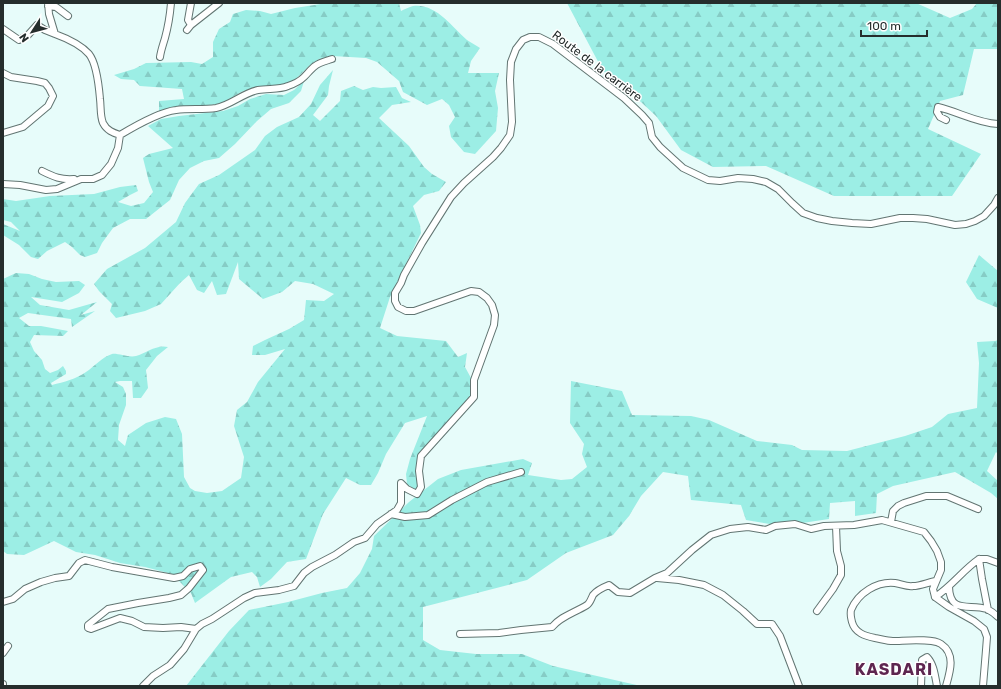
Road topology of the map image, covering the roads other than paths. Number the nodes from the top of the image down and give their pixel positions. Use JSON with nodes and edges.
{"nodes":[{"id":1,"x":171,"y":3,"type":"edge"},
{"id":2,"x":191,"y":3,"type":"edge"},
{"id":3,"x":219,"y":3,"type":"edge"},
{"id":4,"x":48,"y":4,"type":"edge"},
{"id":5,"x":68,"y":16,"type":"dead end"},
{"id":6,"x":3,"y":29,"type":"edge"},
{"id":7,"x":55,"y":34,"type":"junction"},
{"id":8,"x":160,"y":57,"type":"dead end"},
{"id":9,"x":332,"y":59,"type":"dead end"},
{"id":10,"x":3,"y":73,"type":"edge"},
{"id":11,"x":946,"y":120,"type":"dead end"},
{"id":12,"x":998,"y":124,"type":"edge"},
{"id":13,"x":3,"y":133,"type":"edge"},
{"id":14,"x":120,"y":136,"type":"junction"},
{"id":15,"x":42,"y":171,"type":"dead end"},
{"id":16,"x":81,"y":179,"type":"junction"},
{"id":17,"x":3,"y":184,"type":"edge"},
{"id":18,"x":998,"y":198,"type":"edge"},
{"id":19,"x":521,"y":472,"type":"dead end"},
{"id":20,"x":978,"y":509,"type":"dead end"},
{"id":21,"x":391,"y":514,"type":"junction"},
{"id":22,"x":891,"y":522,"type":"junction"},
{"id":23,"x":836,"y":526,"type":"junction"},
{"id":24,"x":979,"y":558,"type":"junction"},
{"id":25,"x":998,"y":563,"type":"edge"},
{"id":26,"x":655,"y":578,"type":"junction"},
{"id":27,"x":936,"y":581,"type":"junction"},
{"id":28,"x":949,"y":587,"type":"junction"},
{"id":29,"x":934,"y":597,"type":"junction"},
{"id":30,"x":3,"y":602,"type":"edge"},
{"id":31,"x":988,"y":610,"type":"junction"},
{"id":32,"x":817,"y":612,"type":"dead end"},
{"id":33,"x":998,"y":617,"type":"edge"},
{"id":34,"x":196,"y":629,"type":"junction"},
{"id":35,"x":460,"y":634,"type":"dead end"},
{"id":36,"x":8,"y":646,"type":"dead end"},
{"id":37,"x":3,"y":652,"type":"edge"},
{"id":38,"x":142,"y":686,"type":"edge"},
{"id":39,"x":800,"y":686,"type":"edge"},
{"id":40,"x":920,"y":686,"type":"edge"},
{"id":41,"x":936,"y":686,"type":"edge"},
{"id":42,"x":946,"y":686,"type":"edge"},
{"id":43,"x":983,"y":686,"type":"edge"}],
"edges":[{"from":1,"to":8,"type":"street"},
{"from":2,"to":3,"type":"street"},
{"from":4,"to":5,"type":"street"},
{"from":4,"to":7,"type":"street"},
{"from":6,"to":7,"type":"street"},
{"from":7,"to":14,"type":"street"},
{"from":9,"to":14,"type":"street"},
{"from":10,"to":13,"type":"street"},
{"from":11,"to":12,"type":"street"},
{"from":14,"to":16,"type":"street"},
{"from":15,"to":16,"type":"street"},
{"from":16,"to":17,"type":"street"},
{"from":18,"to":21,"type":"street","name":"Route de la carrière"},
{"from":19,"to":21,"type":"street"},
{"from":20,"to":22,"type":"street"},
{"from":21,"to":34,"type":"street"},
{"from":22,"to":23,"type":"street"},
{"from":22,"to":27,"type":"street"},
{"from":23,"to":26,"type":"street"},
{"from":23,"to":32,"type":"street"},
{"from":24,"to":25,"type":"street"},
{"from":24,"to":28,"type":"street"},
{"from":24,"to":31,"type":"street"},
{"from":26,"to":35,"type":"street"},
{"from":26,"to":39,"type":"street"},
{"from":27,"to":29,"type":"street"},
{"from":27,"to":42,"type":"street"},
{"from":28,"to":29,"type":"street"},
{"from":28,"to":31,"type":"street"},
{"from":29,"to":43,"type":"street"},
{"from":30,"to":34,"type":"street"},
{"from":31,"to":33,"type":"street"},
{"from":34,"to":38,"type":"street"},
{"from":36,"to":37,"type":"street"},
{"from":40,"to":41,"type":"street"}]}
